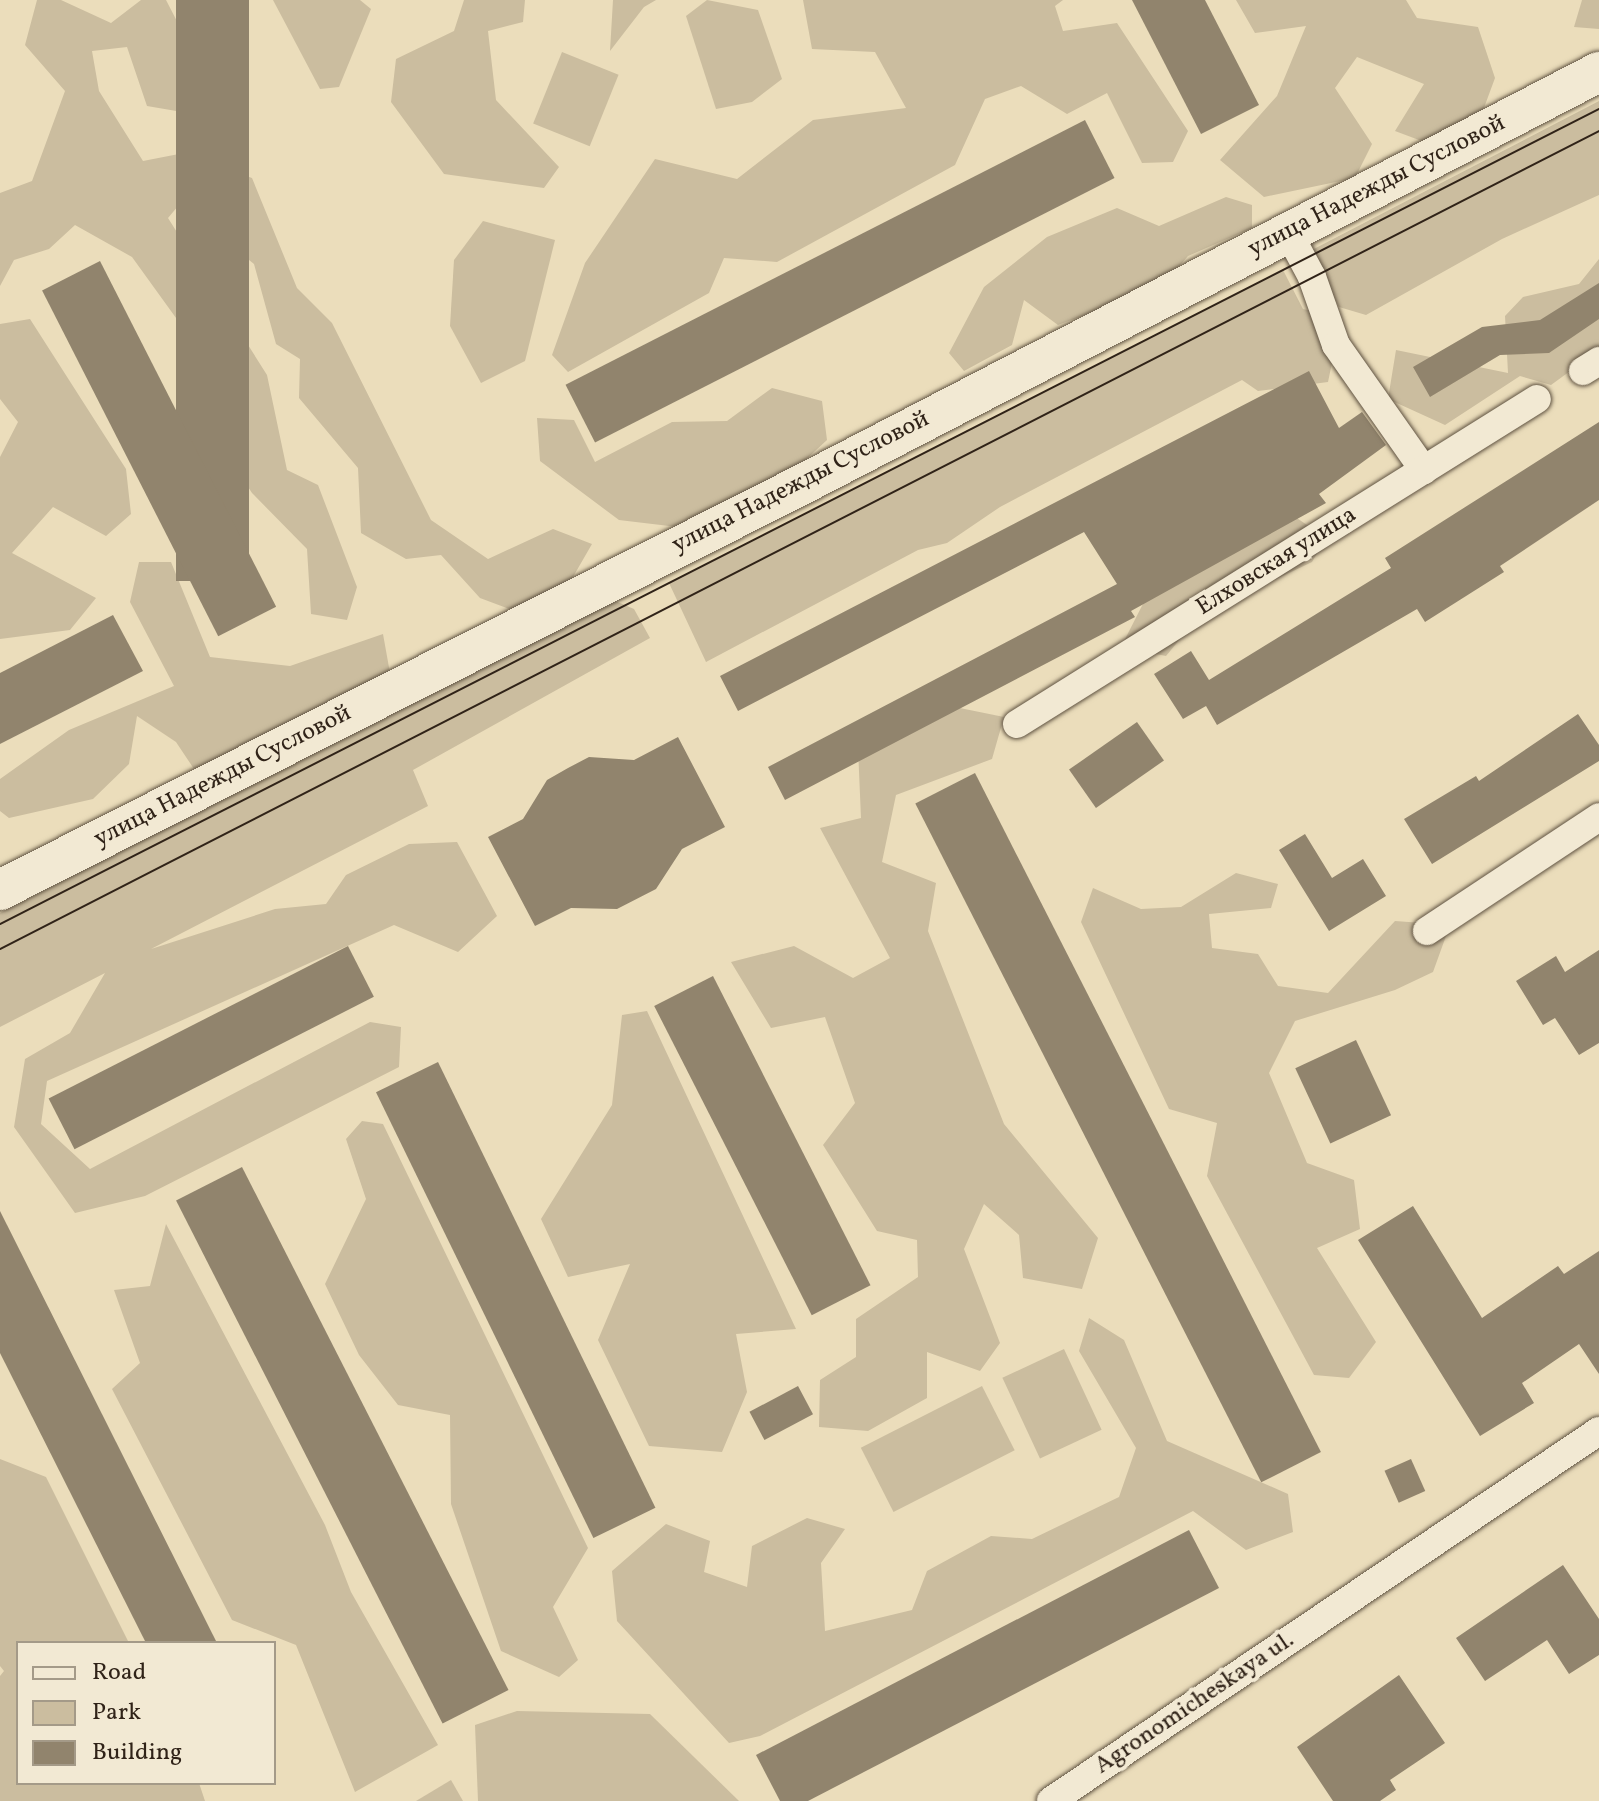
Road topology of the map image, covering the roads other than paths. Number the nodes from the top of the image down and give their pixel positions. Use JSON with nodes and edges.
{"nodes":[{"id":1,"x":1599,"y":72,"type":"edge"},
{"id":2,"x":1288,"y":232,"type":"junction"},
{"id":3,"x":1537,"y":399,"type":"dead end"},
{"id":4,"x":1424,"y":470,"type":"junction"},
{"id":5,"x":1017,"y":724,"type":"dead end"},
{"id":6,"x":1599,"y":817,"type":"edge"},
{"id":7,"x":0,"y":890,"type":"edge"},
{"id":8,"x":1427,"y":931,"type":"dead end"},
{"id":9,"x":1599,"y":1431,"type":"edge"},
{"id":10,"x":1051,"y":1801,"type":"edge"}],
"edges":[{"from":1,"to":2,"type":"main road","name":"улица Надежды Сусловой"},
{"from":2,"to":4,"type":"street"},
{"from":2,"to":7,"type":"main road","name":"улица Надежды Сусловой"},
{"from":3,"to":4,"type":"street","name":"Елховская улица"},
{"from":4,"to":5,"type":"street","name":"Елховская улица"},
{"from":6,"to":8,"type":"street"},
{"from":9,"to":10,"type":"street","name":"Agronomicheskaya ul."}]}
